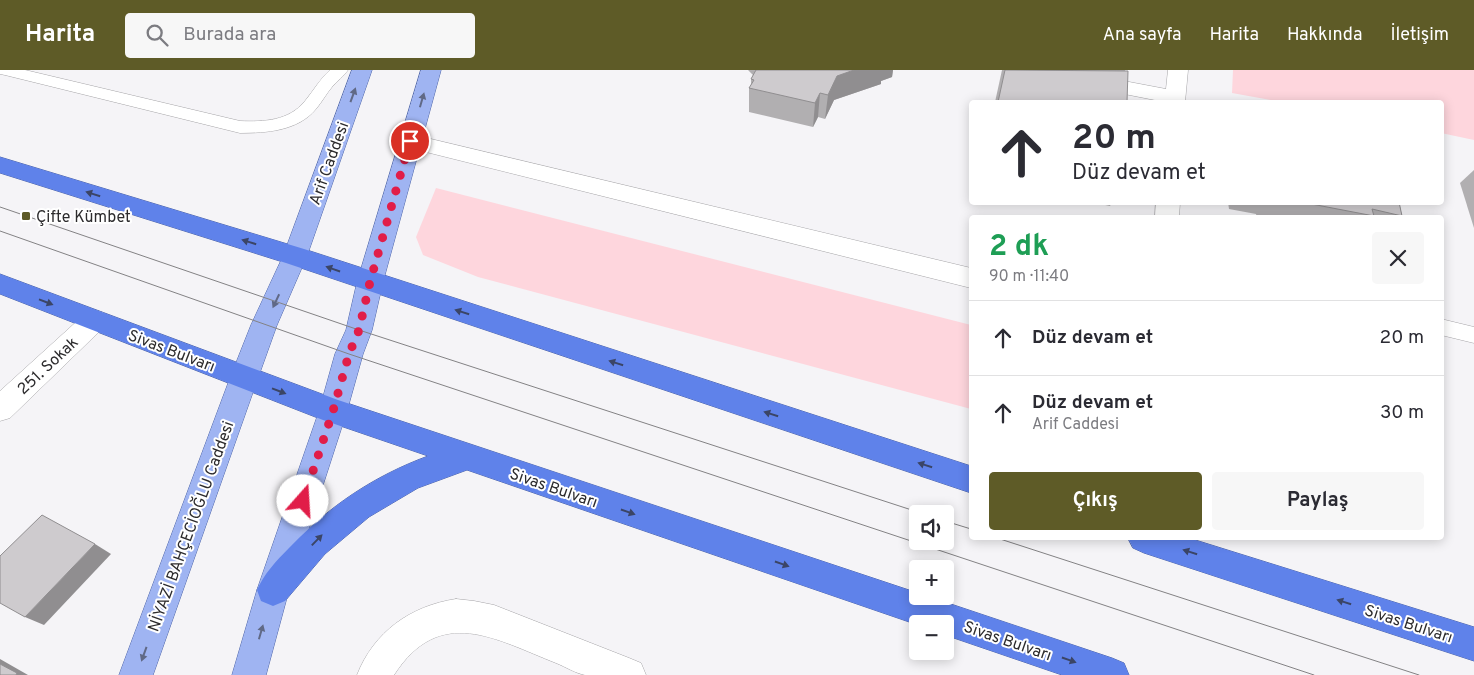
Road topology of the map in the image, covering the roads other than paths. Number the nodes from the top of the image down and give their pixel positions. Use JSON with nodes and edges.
{"nodes":[{"id":1,"x":6,"y":70,"type":"edge"},
{"id":2,"x":340,"y":70,"type":"edge"},
{"id":3,"x":362,"y":70,"type":"edge"},
{"id":4,"x":431,"y":70,"type":"edge"},
{"id":5,"x":1034,"y":70,"type":"edge"},
{"id":6,"x":1178,"y":70,"type":"edge"},
{"id":7,"x":1176,"y":100,"type":"edge"},
{"id":8,"x":410,"y":141,"type":"junction"},
{"id":9,"x":0,"y":165,"type":"edge"},
{"id":10,"x":295,"y":256,"type":"junction"},
{"id":11,"x":969,"y":278,"type":"edge"},
{"id":12,"x":370,"y":282,"type":"junction"},
{"id":13,"x":0,"y":284,"type":"edge"},
{"id":14,"x":95,"y":320,"type":"junction"},
{"id":15,"x":1444,"y":328,"type":"edge"},
{"id":16,"x":1474,"y":335,"type":"edge"},
{"id":17,"x":244,"y":378,"type":"junction"},
{"id":18,"x":0,"y":409,"type":"edge"},
{"id":19,"x":333,"y":411,"type":"junction"},
{"id":20,"x":466,"y":457,"type":"junction"},
{"id":21,"x":969,"y":479,"type":"edge"},
{"id":22,"x":1155,"y":540,"type":"edge"},
{"id":23,"x":273,"y":590,"type":"junction"},
{"id":24,"x":1474,"y":644,"type":"edge"},
{"id":25,"x":136,"y":675,"type":"edge"},
{"id":26,"x":248,"y":675,"type":"edge"},
{"id":27,"x":374,"y":675,"type":"edge"},
{"id":28,"x":629,"y":675,"type":"edge"},
{"id":29,"x":1112,"y":675,"type":"edge"}],
"edges":[{"from":1,"to":2,"type":"lane"},
{"from":10,"to":3,"type":"main road","name":"Arif Caddesi","one_way":true},
{"from":8,"to":4,"type":"main road","one_way":true},
{"from":5,"to":7,"type":"street"},
{"from":6,"to":7,"type":"street"},
{"from":8,"to":11,"type":"street"},
{"from":8,"to":12,"type":"main road"},
{"from":10,"to":9,"type":"highway","one_way":true},
{"from":12,"to":10,"type":"highway","one_way":true},
{"from":10,"to":17,"type":"main road","name":"Arif Caddesi","one_way":true},
{"from":12,"to":19,"type":"main road"},
{"from":21,"to":12,"type":"highway","one_way":true},
{"from":13,"to":14,"type":"highway","name":"Sivas Bulvarı","one_way":true},
{"from":14,"to":17,"type":"highway","name":"Sivas Bulvarı"},
{"from":14,"to":18,"type":"street","name":"251. Sokak"},
{"from":15,"to":16,"type":"lane"},
{"from":17,"to":19,"type":"highway","name":"Sivas Bulvarı","one_way":true},
{"from":17,"to":25,"type":"main road","name":"NİYAZİ BAHÇECİOĞLU Caddesi","one_way":true},
{"from":19,"to":20,"type":"highway","name":"Sivas Bulvarı"},
{"from":19,"to":23,"type":"main road"},
{"from":23,"to":20,"type":"highway","one_way":true},
{"from":20,"to":29,"type":"highway","name":"Sivas Bulvarı","one_way":true},
{"from":24,"to":22,"type":"highway","name":"Sivas Bulvarı","one_way":true},
{"from":26,"to":23,"type":"main road","one_way":true},
{"from":27,"to":28,"type":"street"}]}
